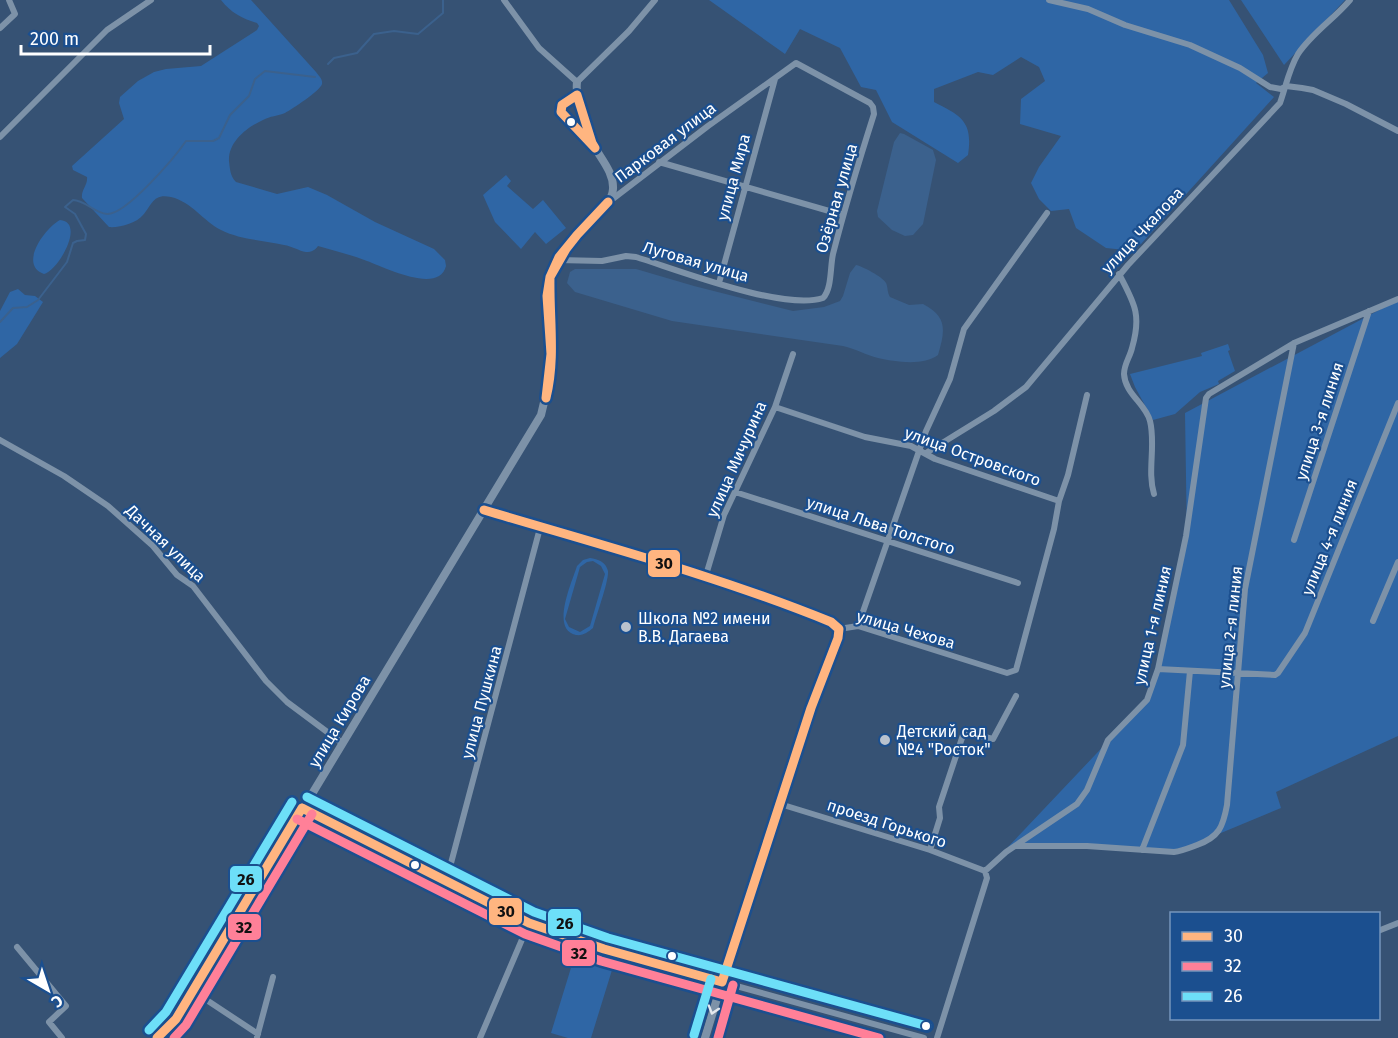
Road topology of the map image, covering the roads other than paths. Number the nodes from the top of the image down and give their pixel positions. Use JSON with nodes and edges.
{"nodes":[{"id":1,"x":9,"y":0,"type":"edge"},
{"id":2,"x":151,"y":0,"type":"edge"},
{"id":3,"x":504,"y":0,"type":"edge"},
{"id":4,"x":655,"y":0,"type":"edge"},
{"id":5,"x":1049,"y":0,"type":"edge"},
{"id":6,"x":1350,"y":0,"type":"edge"},
{"id":7,"x":0,"y":28,"type":"edge"},
{"id":8,"x":775,"y":78,"type":"junction"},
{"id":9,"x":577,"y":82,"type":"junction"},
{"id":10,"x":1286,"y":87,"type":"junction"},
{"id":11,"x":873,"y":107,"type":"joint"},
{"id":12,"x":1398,"y":131,"type":"edge"},
{"id":13,"x":0,"y":137,"type":"edge"},
{"id":14,"x":659,"y":162,"type":"junction"},
{"id":15,"x":744,"y":186,"type":"junction"},
{"id":16,"x":609,"y":201,"type":"junction"},
{"id":17,"x":1047,"y":213,"type":"dead end"},
{"id":18,"x":843,"y":215,"type":"junction"},
{"id":19,"x":558,"y":260,"type":"junction"},
{"id":20,"x":1119,"y":274,"type":"junction"},
{"id":21,"x":719,"y":283,"type":"junction"},
{"id":22,"x":549,"y":288,"type":"joint"},
{"id":23,"x":825,"y":297,"type":"joint"},
{"id":24,"x":1398,"y":299,"type":"edge"},
{"id":25,"x":1369,"y":311,"type":"junction"},
{"id":26,"x":1294,"y":343,"type":"junction"},
{"id":27,"x":794,"y":354,"type":"dead end"},
{"id":28,"x":1087,"y":395,"type":"dead end"},
{"id":29,"x":1398,"y":403,"type":"edge"},
{"id":30,"x":775,"y":407,"type":"junction"},
{"id":31,"x":0,"y":440,"type":"edge"},
{"id":32,"x":923,"y":452,"type":"junction"},
{"id":33,"x":735,"y":492,"type":"junction"},
{"id":34,"x":1154,"y":494,"type":"dead end"},
{"id":35,"x":1059,"y":501,"type":"junction"},
{"id":36,"x":483,"y":510,"type":"junction"},
{"id":37,"x":540,"y":528,"type":"junction"},
{"id":38,"x":886,"y":540,"type":"junction"},
{"id":39,"x":1294,"y":540,"type":"dead end"},
{"id":40,"x":1398,"y":562,"type":"edge"},
{"id":41,"x":706,"y":575,"type":"junction"},
{"id":42,"x":1018,"y":583,"type":"dead end"},
{"id":43,"x":1373,"y":621,"type":"dead end"},
{"id":44,"x":858,"y":626,"type":"junction"},
{"id":45,"x":839,"y":629,"type":"junction"},
{"id":46,"x":1158,"y":669,"type":"junction"},
{"id":47,"x":1190,"y":671,"type":"junction"},
{"id":48,"x":1238,"y":673,"type":"junction"},
{"id":49,"x":1016,"y":696,"type":"dead end"},
{"id":50,"x":342,"y":743,"type":"junction"},
{"id":51,"x":780,"y":804,"type":"junction"},
{"id":52,"x":302,"y":808,"type":"junction"},
{"id":53,"x":1017,"y":846,"type":"junction"},
{"id":54,"x":930,"y":850,"type":"junction"},
{"id":55,"x":1142,"y":850,"type":"junction"},
{"id":56,"x":985,"y":871,"type":"junction"},
{"id":57,"x":446,"y":882,"type":"junction"},
{"id":58,"x":529,"y":923,"type":"junction"},
{"id":59,"x":1398,"y":923,"type":"edge"},
{"id":60,"x":1380,"y":930,"type":"edge"},
{"id":61,"x":17,"y":947,"type":"dead end"},
{"id":62,"x":273,"y":977,"type":"dead end"},
{"id":63,"x":722,"y":982,"type":"junction"},
{"id":64,"x":193,"y":991,"type":"junction"},
{"id":65,"x":258,"y":1036,"type":"edge"},
{"id":66,"x":62,"y":1038,"type":"edge"},
{"id":67,"x":156,"y":1038,"type":"edge"},
{"id":68,"x":480,"y":1038,"type":"edge"},
{"id":69,"x":705,"y":1038,"type":"edge"},
{"id":70,"x":924,"y":1038,"type":"edge"},
{"id":71,"x":937,"y":1038,"type":"edge"}],
"edges":[{"from":1,"to":7,"type":"street"},
{"from":2,"to":13,"type":"street"},
{"from":3,"to":9,"type":"street"},
{"from":4,"to":9,"type":"street"},
{"from":5,"to":10,"type":"street"},
{"from":6,"to":10,"type":"street","name":"улица Чкалова"},
{"from":8,"to":11,"type":"street","name":"Парковая улица"},
{"from":8,"to":14,"type":"street","name":"Парковая улица"},
{"from":8,"to":15,"type":"street","name":"улица Мира"},
{"from":9,"to":16,"type":"street"},
{"from":10,"to":12,"type":"street"},
{"from":10,"to":20,"type":"street","name":"улица Чкалова"},
{"from":11,"to":18,"type":"street","name":"Озёрная улица"},
{"from":14,"to":15,"type":"street"},
{"from":14,"to":16,"type":"street","name":"Парковая улица"},
{"from":15,"to":18,"type":"street"},
{"from":15,"to":21,"type":"street","name":"улица Мира"},
{"from":16,"to":19,"type":"street","name":"Парковая улица"},
{"from":17,"to":32,"type":"street"},
{"from":18,"to":23,"type":"street","name":"Озёрная улица"},
{"from":19,"to":21,"type":"street","name":"Луговая улица"},
{"from":19,"to":22,"type":"street","name":"Парковая улица"},
{"from":20,"to":32,"type":"street","name":"улица Чкалова"},
{"from":20,"to":34,"type":"street"},
{"from":21,"to":23,"type":"street","name":"Луговая улица"},
{"from":22,"to":36,"type":"street","name":"улица Кирова"},
{"from":24,"to":25,"type":"street"},
{"from":25,"to":26,"type":"street"},
{"from":25,"to":39,"type":"street","name":"улица 3-я линия"},
{"from":26,"to":46,"type":"street","name":"улица 1-я линия"},
{"from":26,"to":48,"type":"street","name":"улица 2-я линия"},
{"from":27,"to":30,"type":"street","name":"улица Мичурина"},
{"from":28,"to":35,"type":"street"},
{"from":29,"to":48,"type":"street","name":"улица 4-я линия"},
{"from":30,"to":32,"type":"street","name":"улица Островского"},
{"from":30,"to":33,"type":"street","name":"улица Мичурина"},
{"from":31,"to":50,"type":"street","name":"Дачная улица"},
{"from":32,"to":35,"type":"street","name":"улица Островского"},
{"from":32,"to":38,"type":"street"},
{"from":33,"to":38,"type":"street","name":"улица Льва Толстого"},
{"from":33,"to":41,"type":"street","name":"улица Мичурина"},
{"from":35,"to":44,"type":"street","name":"улица Чехова"},
{"from":36,"to":37,"type":"street","name":"улица Чехова"},
{"from":36,"to":50,"type":"street","name":"улица Кирова"},
{"from":37,"to":41,"type":"street","name":"улица Чехова"},
{"from":37,"to":57,"type":"street","name":"улица Пушкина"},
{"from":38,"to":42,"type":"street","name":"улица Льва Толстого"},
{"from":38,"to":44,"type":"street"},
{"from":40,"to":43,"type":"street"},
{"from":41,"to":45,"type":"street","name":"улица Чехова"},
{"from":44,"to":45,"type":"street","name":"улица Чехова"},
{"from":45,"to":51,"type":"street"},
{"from":46,"to":47,"type":"street"},
{"from":46,"to":53,"type":"street","name":"улица 1-я линия"},
{"from":47,"to":48,"type":"street"},
{"from":47,"to":55,"type":"street"},
{"from":48,"to":55,"type":"street","name":"улица 2-я линия"},
{"from":49,"to":54,"type":"street"},
{"from":50,"to":52,"type":"street","name":"улица Кирова"},
{"from":51,"to":54,"type":"street","name":"проезд Горького"},
{"from":51,"to":63,"type":"street"},
{"from":52,"to":57,"type":"street"},
{"from":52,"to":64,"type":"street","name":"улица Кирова"},
{"from":53,"to":55,"type":"street"},
{"from":53,"to":56,"type":"street","name":"улица 1-я линия"},
{"from":54,"to":56,"type":"street","name":"проезд Горького"},
{"from":56,"to":71,"type":"street"},
{"from":57,"to":58,"type":"street"},
{"from":58,"to":63,"type":"street"},
{"from":58,"to":68,"type":"street"},
{"from":59,"to":60,"type":"street"},
{"from":61,"to":66,"type":"street"},
{"from":62,"to":65,"type":"street"},
{"from":63,"to":69,"type":"street","one_way":true},
{"from":63,"to":70,"type":"street"},
{"from":64,"to":65,"type":"street"},
{"from":64,"to":67,"type":"street","name":"улица Кирова"}]}
